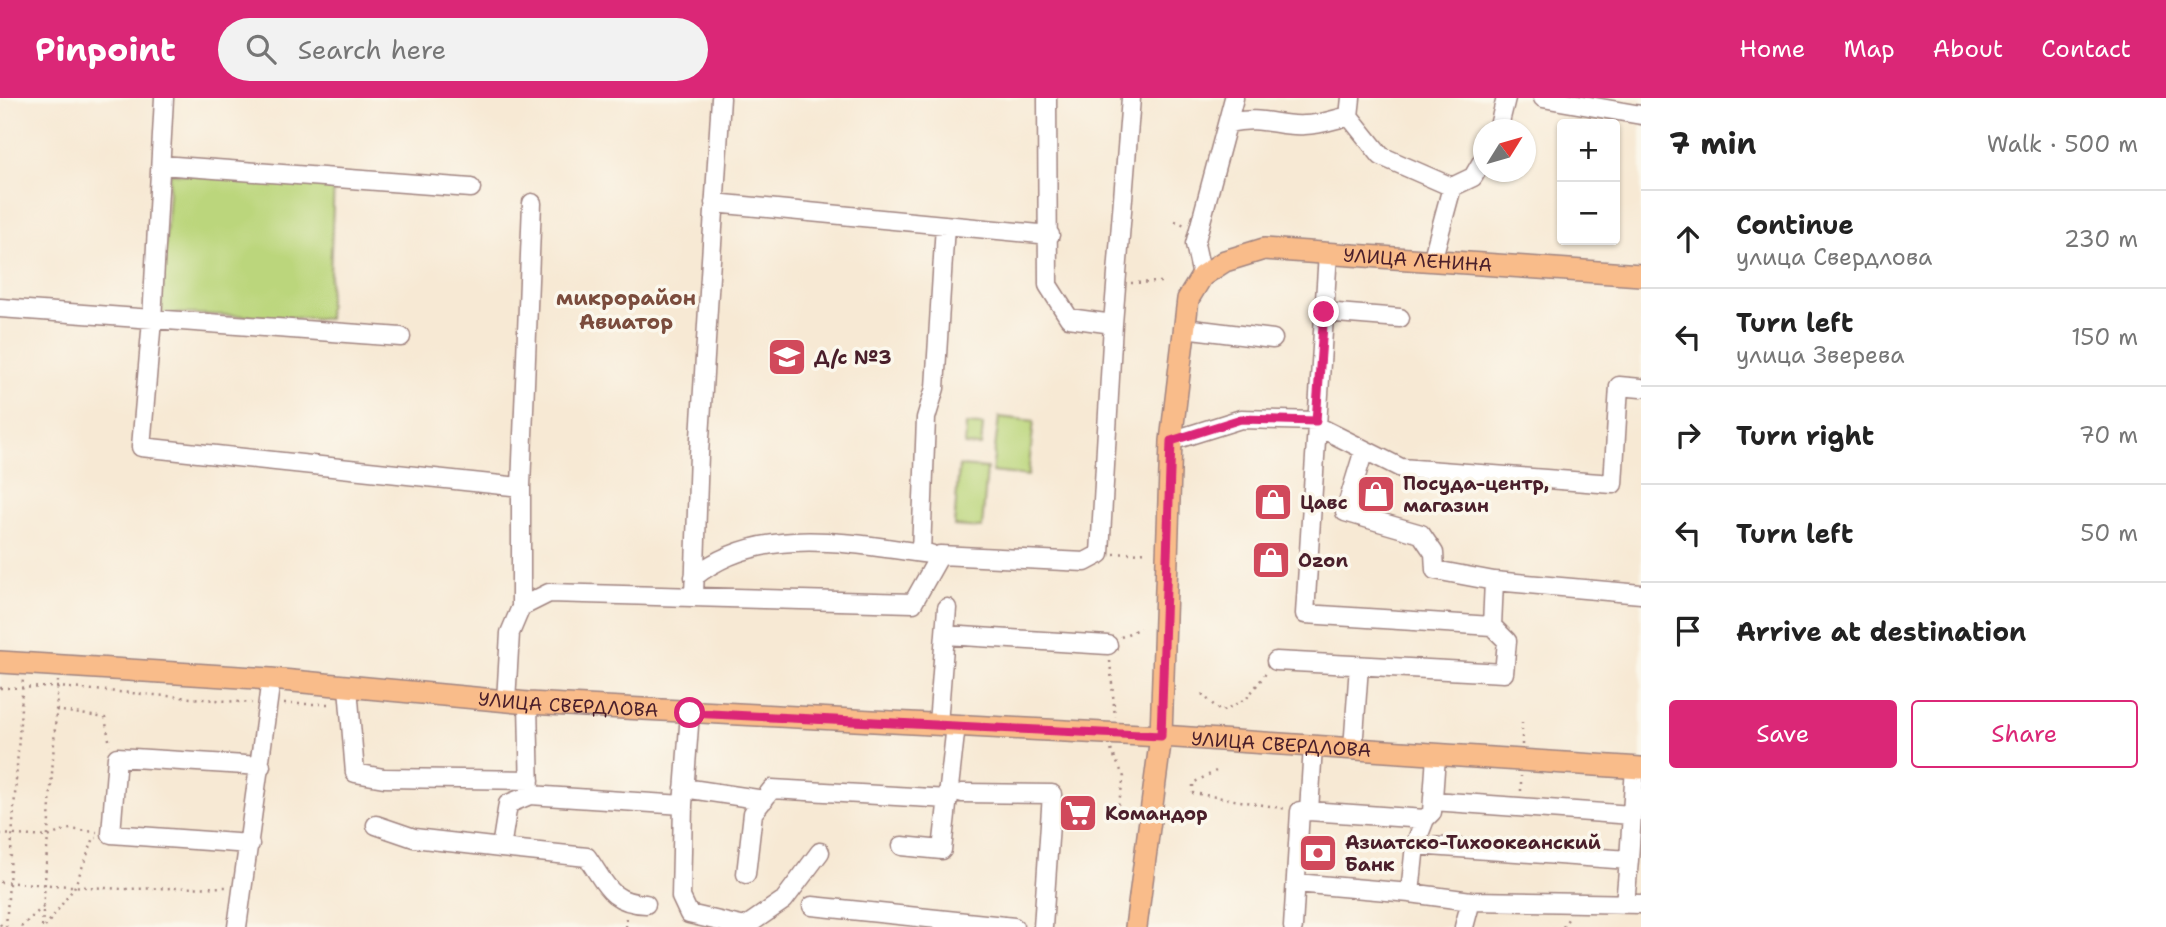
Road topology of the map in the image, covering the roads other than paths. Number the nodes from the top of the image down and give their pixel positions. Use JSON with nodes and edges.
{"nodes":[{"id":1,"x":164,"y":98,"type":"edge"},
{"id":2,"x":721,"y":98,"type":"edge"},
{"id":3,"x":1047,"y":98,"type":"edge"},
{"id":4,"x":1131,"y":98,"type":"edge"},
{"id":5,"x":1234,"y":98,"type":"edge"},
{"id":6,"x":1506,"y":98,"type":"edge"},
{"id":7,"x":1543,"y":98,"type":"edge"},
{"id":8,"x":1350,"y":107,"type":"edge"},
{"id":9,"x":1641,"y":115,"type":"edge"},
{"id":10,"x":1501,"y":119,"type":"edge"},
{"id":11,"x":1228,"y":123,"type":"junction"},
{"id":12,"x":161,"y":164,"type":"junction"},
{"id":13,"x":1473,"y":177,"type":"edge"},
{"id":14,"x":1452,"y":187,"type":"junction"},
{"id":15,"x":471,"y":188,"type":"dead end"},
{"id":16,"x":531,"y":202,"type":"dead end"},
{"id":17,"x":714,"y":203,"type":"junction"},
{"id":18,"x":946,"y":225,"type":"junction"},
{"id":19,"x":1049,"y":234,"type":"junction"},
{"id":20,"x":1328,"y":253,"type":"junction"},
{"id":21,"x":1432,"y":261,"type":"junction"},
{"id":22,"x":1641,"y":275,"type":"edge"},
{"id":23,"x":1202,"y":276,"type":"junction"},
{"id":24,"x":0,"y":308,"type":"edge"},
{"id":25,"x":1324,"y":312,"type":"junction"},
{"id":26,"x":1399,"y":318,"type":"dead end"},
{"id":27,"x":152,"y":320,"type":"junction"},
{"id":28,"x":1113,"y":324,"type":"junction"},
{"id":29,"x":1184,"y":328,"type":"junction"},
{"id":30,"x":401,"y":337,"type":"dead end"},
{"id":31,"x":1273,"y":339,"type":"dead end"},
{"id":32,"x":1641,"y":388,"type":"edge"},
{"id":33,"x":1316,"y":423,"type":"junction"},
{"id":34,"x":1171,"y":441,"type":"junction"},
{"id":35,"x":1364,"y":450,"type":"junction"},
{"id":36,"x":521,"y":487,"type":"junction"},
{"id":37,"x":921,"y":552,"type":"junction"},
{"id":38,"x":940,"y":555,"type":"junction"},
{"id":39,"x":694,"y":577,"type":"junction"},
{"id":40,"x":1494,"y":581,"type":"junction"},
{"id":41,"x":1641,"y":594,"type":"edge"},
{"id":42,"x":694,"y":595,"type":"junction"},
{"id":43,"x":521,"y":607,"type":"junction"},
{"id":44,"x":947,"y":608,"type":"dead end"},
{"id":45,"x":1492,"y":626,"type":"junction"},
{"id":46,"x":946,"y":635,"type":"junction"},
{"id":47,"x":1108,"y":645,"type":"road end"},
{"id":48,"x":1276,"y":661,"type":"road end"},
{"id":49,"x":0,"y":662,"type":"edge"},
{"id":50,"x":1359,"y":667,"type":"junction"},
{"id":51,"x":271,"y":679,"type":"junction"},
{"id":52,"x":348,"y":687,"type":"junction"},
{"id":53,"x":506,"y":701,"type":"junction"},
{"id":54,"x":528,"y":703,"type":"junction"},
{"id":55,"x":690,"y":713,"type":"junction"},
{"id":56,"x":947,"y":725,"type":"junction"},
{"id":57,"x":1161,"y":736,"type":"junction"},
{"id":58,"x":1313,"y":746,"type":"junction"},
{"id":59,"x":1353,"y":749,"type":"junction"},
{"id":60,"x":1436,"y":756,"type":"junction"},
{"id":61,"x":261,"y":766,"type":"junction"},
{"id":62,"x":1638,"y":767,"type":"edge"},
{"id":63,"x":530,"y":788,"type":"junction"},
{"id":64,"x":956,"y":796,"type":"junction"},
{"id":65,"x":684,"y":797,"type":"junction"},
{"id":66,"x":764,"y":800,"type":"junction"},
{"id":67,"x":1433,"y":801,"type":"junction"},
{"id":68,"x":1305,"y":811,"type":"junction"},
{"id":69,"x":1632,"y":815,"type":"junction"},
{"id":70,"x":1425,"y":819,"type":"junction"},
{"id":71,"x":376,"y":825,"type":"dead end"},
{"id":72,"x":250,"y":844,"type":"junction"},
{"id":73,"x":1415,"y":845,"type":"junction"},
{"id":74,"x":902,"y":846,"type":"dead end"},
{"id":75,"x":501,"y":848,"type":"junction"},
{"id":76,"x":820,"y":852,"type":"dead end"},
{"id":77,"x":1629,"y":860,"type":"junction"},
{"id":78,"x":746,"y":874,"type":"dead end"},
{"id":79,"x":1296,"y":883,"type":"junction"},
{"id":80,"x":1410,"y":893,"type":"junction"},
{"id":81,"x":1471,"y":901,"type":"junction"},
{"id":82,"x":646,"y":904,"type":"dead end"},
{"id":83,"x":1633,"y":904,"type":"edge"},
{"id":84,"x":812,"y":906,"type":"dead end"},
{"id":85,"x":237,"y":927,"type":"edge"},
{"id":86,"x":1014,"y":927,"type":"edge"},
{"id":87,"x":1043,"y":927,"type":"edge"},
{"id":88,"x":1136,"y":927,"type":"edge"},
{"id":89,"x":1293,"y":927,"type":"edge"},
{"id":90,"x":1464,"y":927,"type":"edge"}],
"edges":[{"from":1,"to":12,"type":"street"},
{"from":2,"to":17,"type":"street"},
{"from":3,"to":19,"type":"street"},
{"from":4,"to":28,"type":"street"},
{"from":5,"to":11,"type":"street"},
{"from":6,"to":10,"type":"street"},
{"from":7,"to":9,"type":"street"},
{"from":8,"to":11,"type":"street"},
{"from":8,"to":14,"type":"street"},
{"from":11,"to":23,"type":"street"},
{"from":12,"to":15,"type":"street"},
{"from":12,"to":27,"type":"street"},
{"from":13,"to":14,"type":"street"},
{"from":14,"to":21,"type":"street"},
{"from":16,"to":36,"type":"street"},
{"from":17,"to":18,"type":"street"},
{"from":17,"to":39,"type":"street"},
{"from":18,"to":19,"type":"street"},
{"from":18,"to":37,"type":"street"},
{"from":19,"to":28,"type":"street"},
{"from":20,"to":21,"type":"main road","name":"УЛИЦА ЛЕНИНА"},
{"from":20,"to":23,"type":"main road","name":"УЛИЦА ЛЕНИНА"},
{"from":20,"to":25,"type":"street"},
{"from":21,"to":22,"type":"main road","name":"УЛИЦА ЛЕНИНА"},
{"from":23,"to":29,"type":"main road"},
{"from":24,"to":27,"type":"street"},
{"from":25,"to":26,"type":"street"},
{"from":25,"to":33,"type":"street"},
{"from":27,"to":30,"type":"street"},
{"from":27,"to":36,"type":"street"},
{"from":28,"to":38,"type":"street"},
{"from":29,"to":31,"type":"street"},
{"from":29,"to":34,"type":"main road"},
{"from":32,"to":35,"type":"street"},
{"from":33,"to":34,"type":"street"},
{"from":33,"to":35,"type":"street"},
{"from":33,"to":45,"type":"street"},
{"from":34,"to":57,"type":"main road"},
{"from":35,"to":40,"type":"street"},
{"from":36,"to":43,"type":"street"},
{"from":37,"to":38,"type":"street"},
{"from":37,"to":39,"type":"street"},
{"from":38,"to":42,"type":"street"},
{"from":39,"to":42,"type":"street"},
{"from":40,"to":41,"type":"street"},
{"from":40,"to":45,"type":"street"},
{"from":42,"to":43,"type":"street"},
{"from":43,"to":53,"type":"street"},
{"from":44,"to":46,"type":"street"},
{"from":45,"to":50,"type":"street"},
{"from":46,"to":47,"type":"street"},
{"from":46,"to":56,"type":"street"},
{"from":48,"to":50,"type":"street"},
{"from":49,"to":51,"type":"main road","name":"УЛИЦА СВЕРДЛОВА"},
{"from":50,"to":59,"type":"street"},
{"from":51,"to":52,"type":"main road","name":"УЛИЦА СВЕРДЛОВА"},
{"from":51,"to":61,"type":"street"},
{"from":52,"to":53,"type":"main road","name":"УЛИЦА СВЕРДЛОВА"},
{"from":52,"to":63,"type":"street"},
{"from":53,"to":54,"type":"main road","name":"УЛИЦА СВЕРДЛОВА"},
{"from":54,"to":55,"type":"main road","name":"УЛИЦА СВЕРДЛОВА"},
{"from":54,"to":63,"type":"street"},
{"from":55,"to":56,"type":"main road","name":"УЛИЦА СВЕРДЛОВА"},
{"from":55,"to":65,"type":"street"},
{"from":56,"to":57,"type":"main road","name":"УЛИЦА СВЕРДЛОВА"},
{"from":56,"to":64,"type":"street"},
{"from":57,"to":58,"type":"main road","name":"УЛИЦА СВЕРДЛОВА"},
{"from":57,"to":88,"type":"main road"},
{"from":58,"to":59,"type":"main road","name":"УЛИЦА СВЕРДЛОВА"},
{"from":58,"to":68,"type":"street"},
{"from":59,"to":60,"type":"main road","name":"УЛИЦА СВЕРДЛОВА"},
{"from":60,"to":62,"type":"main road","name":"УЛИЦА СВЕРДЛОВА"},
{"from":60,"to":67,"type":"street"},
{"from":61,"to":72,"type":"street"},
{"from":61,"to":72,"type":"street"},
{"from":62,"to":69,"type":"street"},
{"from":63,"to":65,"type":"street"},
{"from":63,"to":75,"type":"street"},
{"from":64,"to":66,"type":"street"},
{"from":64,"to":74,"type":"street"},
{"from":64,"to":87,"type":"street"},
{"from":65,"to":66,"type":"street"},
{"from":65,"to":76,"type":"street"},
{"from":66,"to":78,"type":"street"},
{"from":67,"to":69,"type":"street"},
{"from":67,"to":70,"type":"street"},
{"from":68,"to":70,"type":"street"},
{"from":68,"to":79,"type":"street"},
{"from":69,"to":77,"type":"street"},
{"from":70,"to":73,"type":"street"},
{"from":71,"to":75,"type":"street"},
{"from":72,"to":85,"type":"street"},
{"from":73,"to":77,"type":"street"},
{"from":73,"to":80,"type":"street"},
{"from":75,"to":82,"type":"street"},
{"from":77,"to":83,"type":"street"},
{"from":79,"to":80,"type":"street"},
{"from":79,"to":89,"type":"street"},
{"from":80,"to":81,"type":"street"},
{"from":81,"to":83,"type":"street"},
{"from":81,"to":90,"type":"street"},
{"from":84,"to":86,"type":"street"}]}
